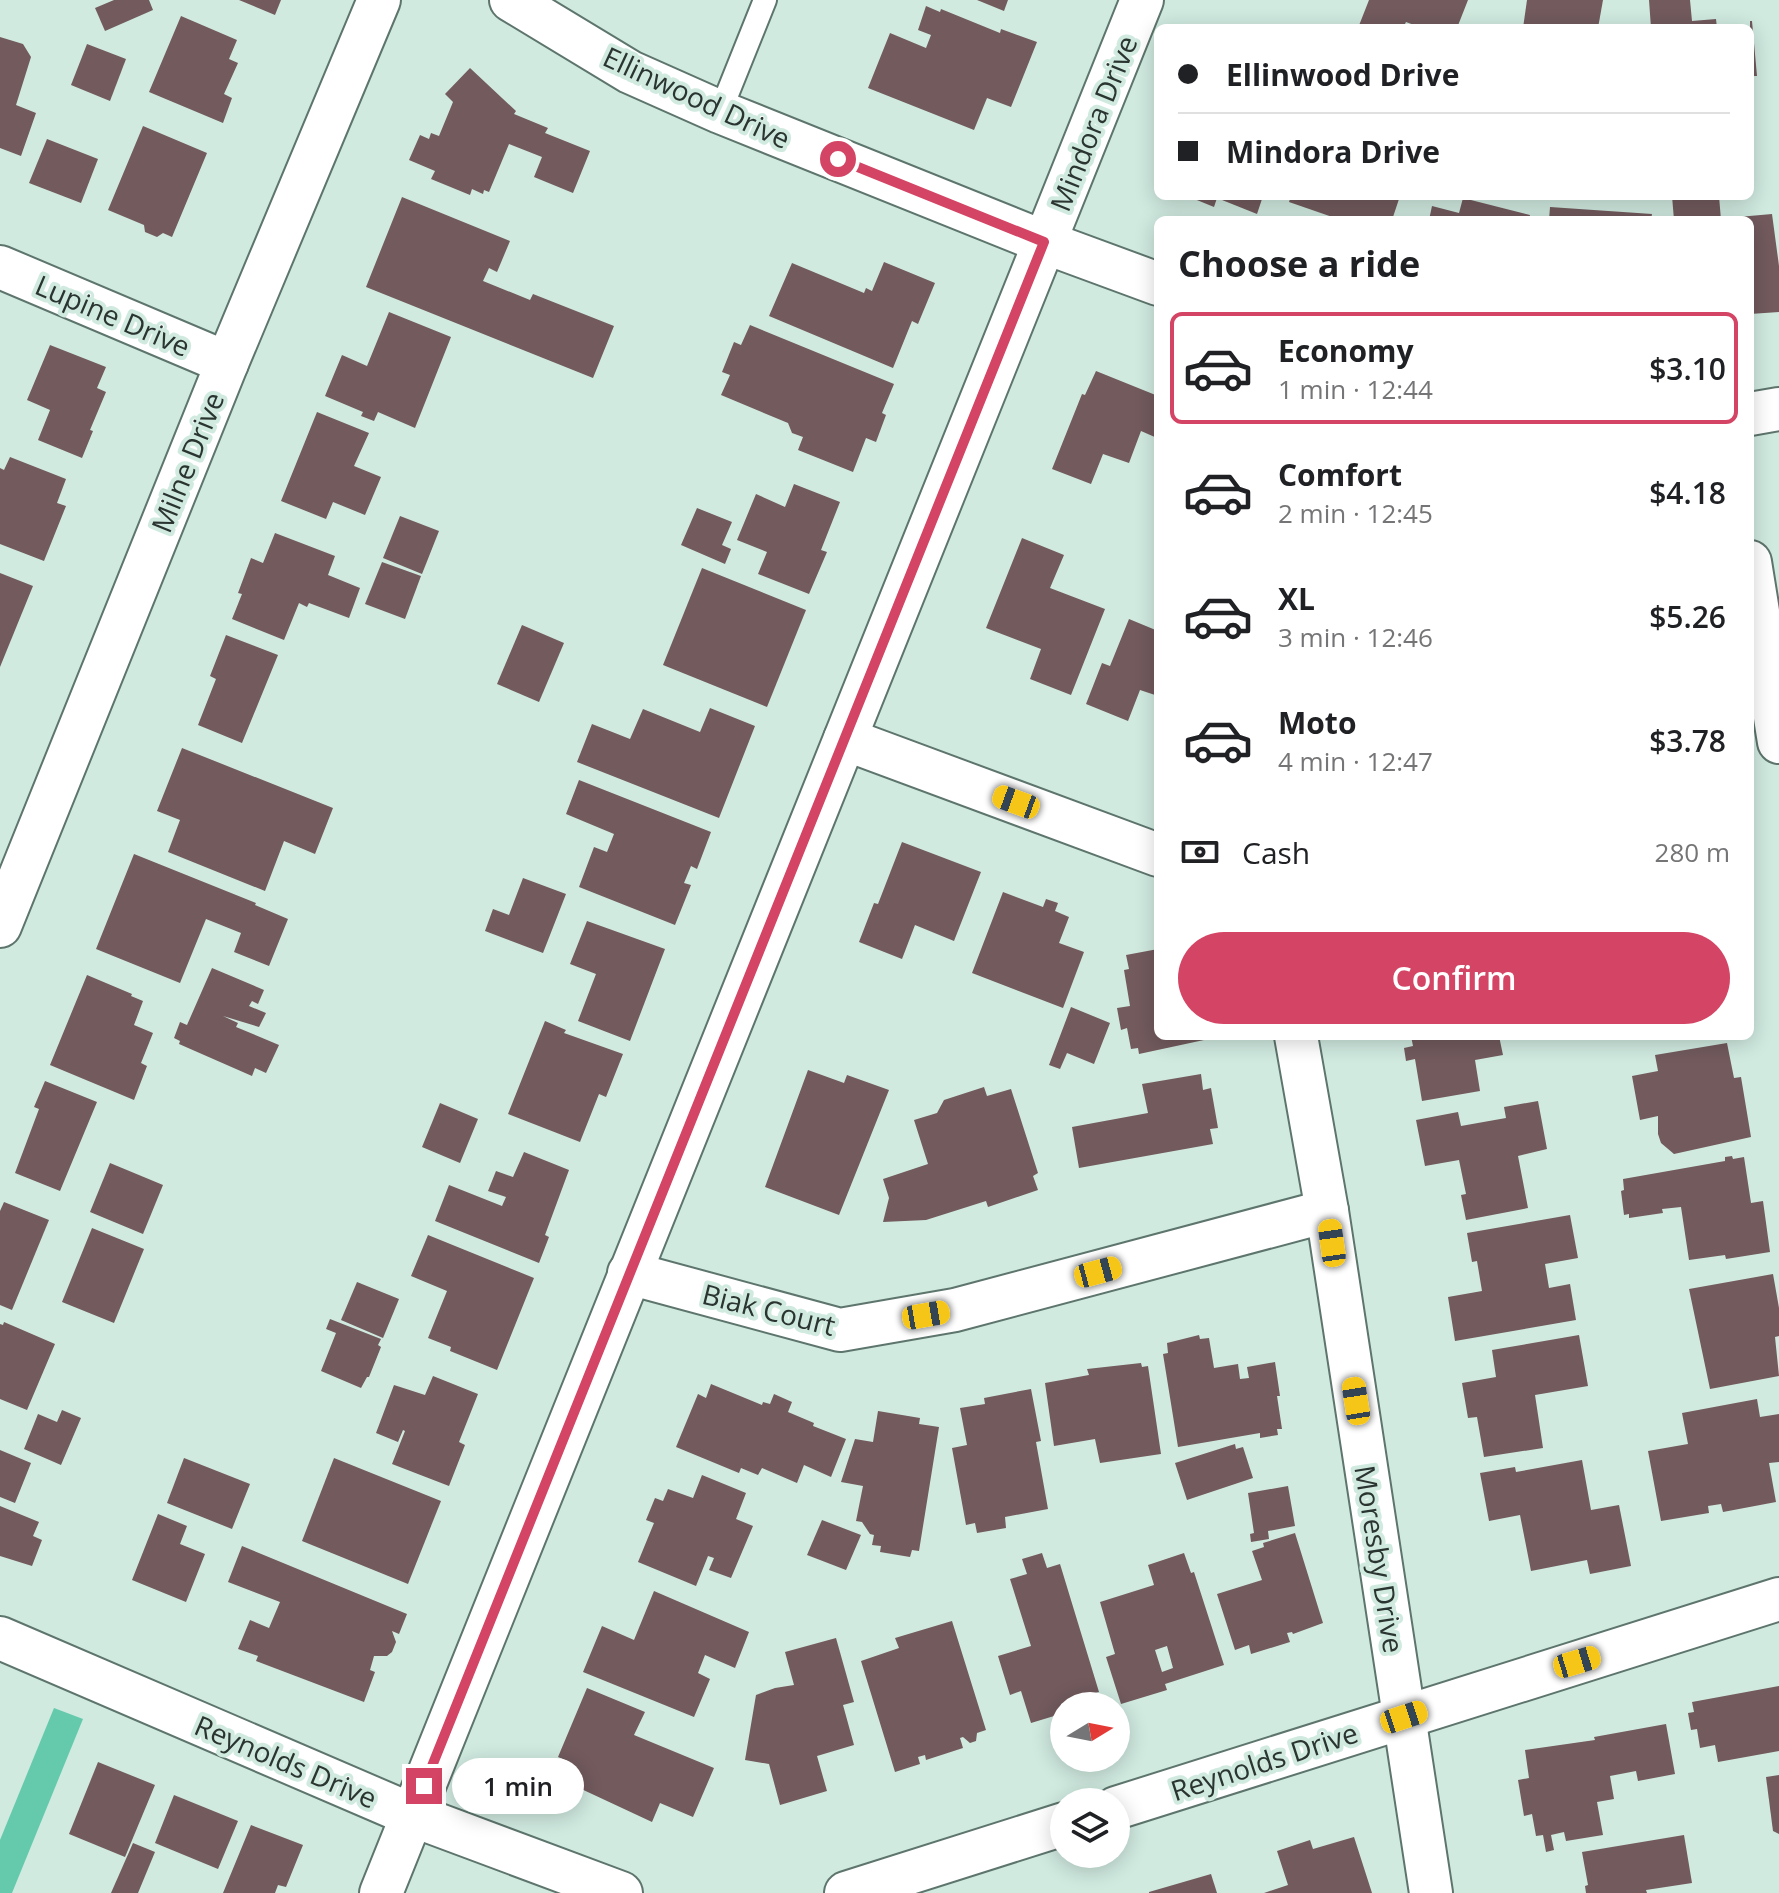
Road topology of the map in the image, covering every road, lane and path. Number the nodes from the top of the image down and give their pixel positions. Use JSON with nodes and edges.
{"nodes":[{"id":1,"x":379,"y":0,"type":"edge"},
{"id":2,"x":511,"y":0,"type":"edge"},
{"id":3,"x":765,"y":0,"type":"edge"},
{"id":4,"x":1142,"y":0,"type":"edge"},
{"id":5,"x":720,"y":112,"type":"junction"},
{"id":6,"x":1044,"y":242,"type":"junction"},
{"id":7,"x":0,"y":267,"type":"edge"},
{"id":8,"x":1154,"y":283,"type":"edge"},
{"id":9,"x":227,"y":363,"type":"junction"},
{"id":10,"x":1779,"y":409,"type":"edge"},
{"id":11,"x":1754,"y":413,"type":"edge"},
{"id":12,"x":1754,"y":587,"type":"edge"},
{"id":13,"x":845,"y":739,"type":"junction"},
{"id":14,"x":1779,"y":742,"type":"edge"},
{"id":15,"x":1154,"y":854,"type":"edge"},
{"id":16,"x":0,"y":926,"type":"edge"},
{"id":17,"x":1297,"y":1040,"type":"edge"},
{"id":18,"x":1327,"y":1211,"type":"junction"},
{"id":19,"x":629,"y":1273,"type":"junction"},
{"id":20,"x":1779,"y":1599,"type":"edge"},
{"id":21,"x":0,"y":1638,"type":"edge"},
{"id":22,"x":1404,"y":1717,"type":"junction"},
{"id":23,"x":1130,"y":1804,"type":"edge"},
{"id":24,"x":412,"y":1815,"type":"junction"},
{"id":25,"x":1050,"y":1828,"type":"edge"},
{"id":26,"x":381,"y":1893,"type":"edge"},
{"id":27,"x":621,"y":1893,"type":"edge"},
{"id":28,"x":846,"y":1893,"type":"edge"},
{"id":29,"x":1431,"y":1893,"type":"edge"}],
"edges":[{"from":1,"to":9,"type":"street","name":"Milne Drive"},
{"from":2,"to":5,"type":"street","name":"Ellinwood Drive"},
{"from":3,"to":5,"type":"lane"},
{"from":4,"to":6,"type":"street","name":"Mindora Drive"},
{"from":5,"to":6,"type":"street","name":"Ellinwood Drive"},
{"from":6,"to":8,"type":"street","name":"Ellinwood Drive"},
{"from":6,"to":13,"type":"street","name":"Mindora Drive"},
{"from":7,"to":9,"type":"street","name":"Lupine Drive"},
{"from":9,"to":16,"type":"street","name":"Milne Drive"},
{"from":10,"to":11,"type":"street"},
{"from":12,"to":14,"type":"street"},
{"from":13,"to":15,"type":"street"},
{"from":13,"to":19,"type":"street","name":"Mindora Drive"},
{"from":17,"to":18,"type":"street","name":"Moresby Drive"},
{"from":18,"to":19,"type":"street","name":"Biak Court"},
{"from":18,"to":22,"type":"street","name":"Moresby Drive"},
{"from":19,"to":24,"type":"street","name":"Mindora Drive"},
{"from":20,"to":22,"type":"street","name":"Reynolds Drive"},
{"from":21,"to":24,"type":"street","name":"Reynolds Drive"},
{"from":22,"to":23,"type":"street","name":"Reynolds Drive"},
{"from":22,"to":29,"type":"street","name":"Moresby Drive"},
{"from":24,"to":26,"type":"street","name":"Mindora Drive"},
{"from":24,"to":27,"type":"street","name":"Reynolds Drive"},
{"from":25,"to":28,"type":"street"}]}
